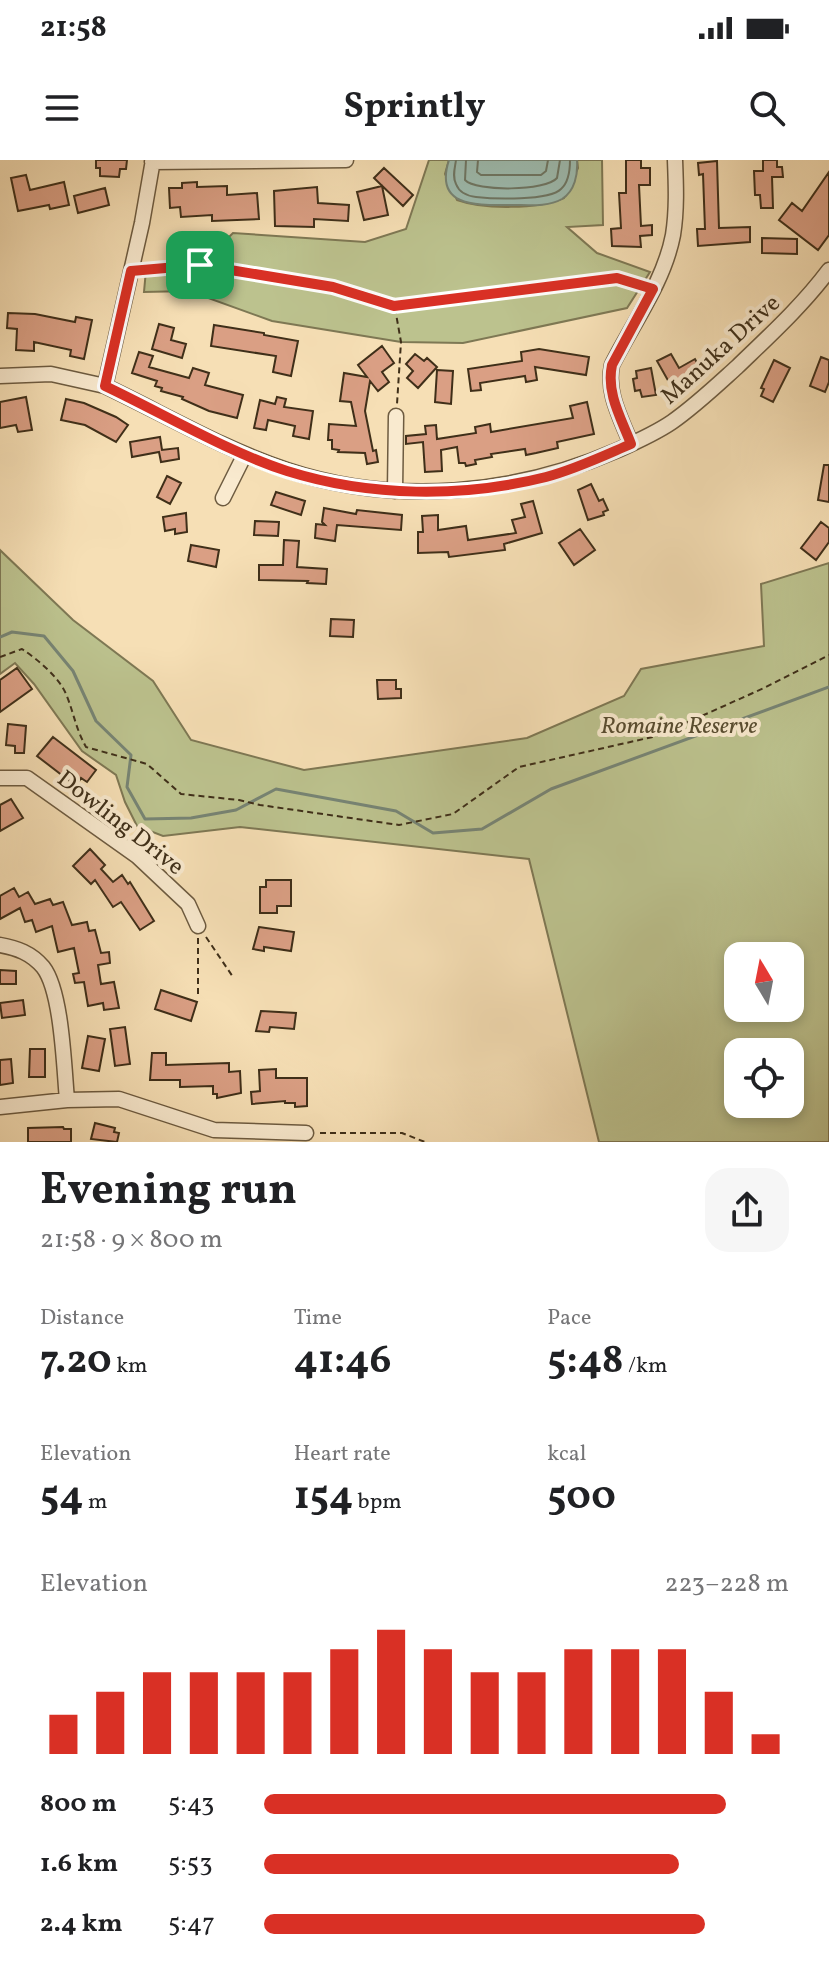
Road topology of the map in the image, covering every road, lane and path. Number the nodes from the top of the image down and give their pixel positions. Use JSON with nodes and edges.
{"nodes":[{"id":1,"x":346,"y":160,"type":"edge"},
{"id":2,"x":675,"y":160,"type":"edge"},
{"id":3,"x":152,"y":161,"type":"edge"},
{"id":4,"x":829,"y":270,"type":"edge"},
{"id":5,"x":131,"y":271,"type":"junction"},
{"id":6,"x":653,"y":289,"type":"junction"},
{"id":7,"x":394,"y":306,"type":"junction"},
{"id":8,"x":0,"y":376,"type":"edge"},
{"id":9,"x":105,"y":386,"type":"junction"},
{"id":10,"x":396,"y":416,"type":"joint"},
{"id":11,"x":631,"y":444,"type":"junction"},
{"id":12,"x":245,"y":454,"type":"junction"},
{"id":13,"x":395,"y":491,"type":"junction"},
{"id":14,"x":223,"y":498,"type":"dead end"},
{"id":15,"x":829,"y":655,"type":"edge"},
{"id":16,"x":0,"y":657,"type":"edge"},
{"id":17,"x":0,"y":778,"type":"edge"},
{"id":18,"x":198,"y":926,"type":"junction"},
{"id":19,"x":0,"y":945,"type":"edge"},
{"id":20,"x":233,"y":977,"type":"dead end"},
{"id":21,"x":198,"y":997,"type":"dead end"},
{"id":22,"x":67,"y":1100,"type":"junction"},
{"id":23,"x":0,"y":1107,"type":"edge"},
{"id":24,"x":306,"y":1133,"type":"joint"},
{"id":25,"x":213,"y":1136,"type":"edge"},
{"id":26,"x":425,"y":1142,"type":"edge"}],
"edges":[{"from":1,"to":3,"type":"street"},
{"from":2,"to":6,"type":"street"},
{"from":3,"to":5,"type":"street"},
{"from":4,"to":11,"type":"street","name":"Manuka Drive"},
{"from":5,"to":7,"type":"path"},
{"from":5,"to":9,"type":"street"},
{"from":6,"to":7,"type":"path"},
{"from":6,"to":11,"type":"street"},
{"from":7,"to":10,"type":"path"},
{"from":8,"to":9,"type":"street","name":"Manuka Drive"},
{"from":9,"to":12,"type":"street","name":"Manuka Drive"},
{"from":10,"to":13,"type":"street"},
{"from":11,"to":13,"type":"street","name":"Manuka Drive"},
{"from":12,"to":13,"type":"street","name":"Manuka Drive"},
{"from":12,"to":14,"type":"street"},
{"from":15,"to":16,"type":"path"},
{"from":17,"to":18,"type":"street","name":"Dowling Drive"},
{"from":18,"to":20,"type":"path"},
{"from":18,"to":21,"type":"path"},
{"from":19,"to":22,"type":"street"},
{"from":22,"to":23,"type":"street"},
{"from":22,"to":25,"type":"street"},
{"from":24,"to":25,"type":"street"},
{"from":24,"to":26,"type":"path"}]}
